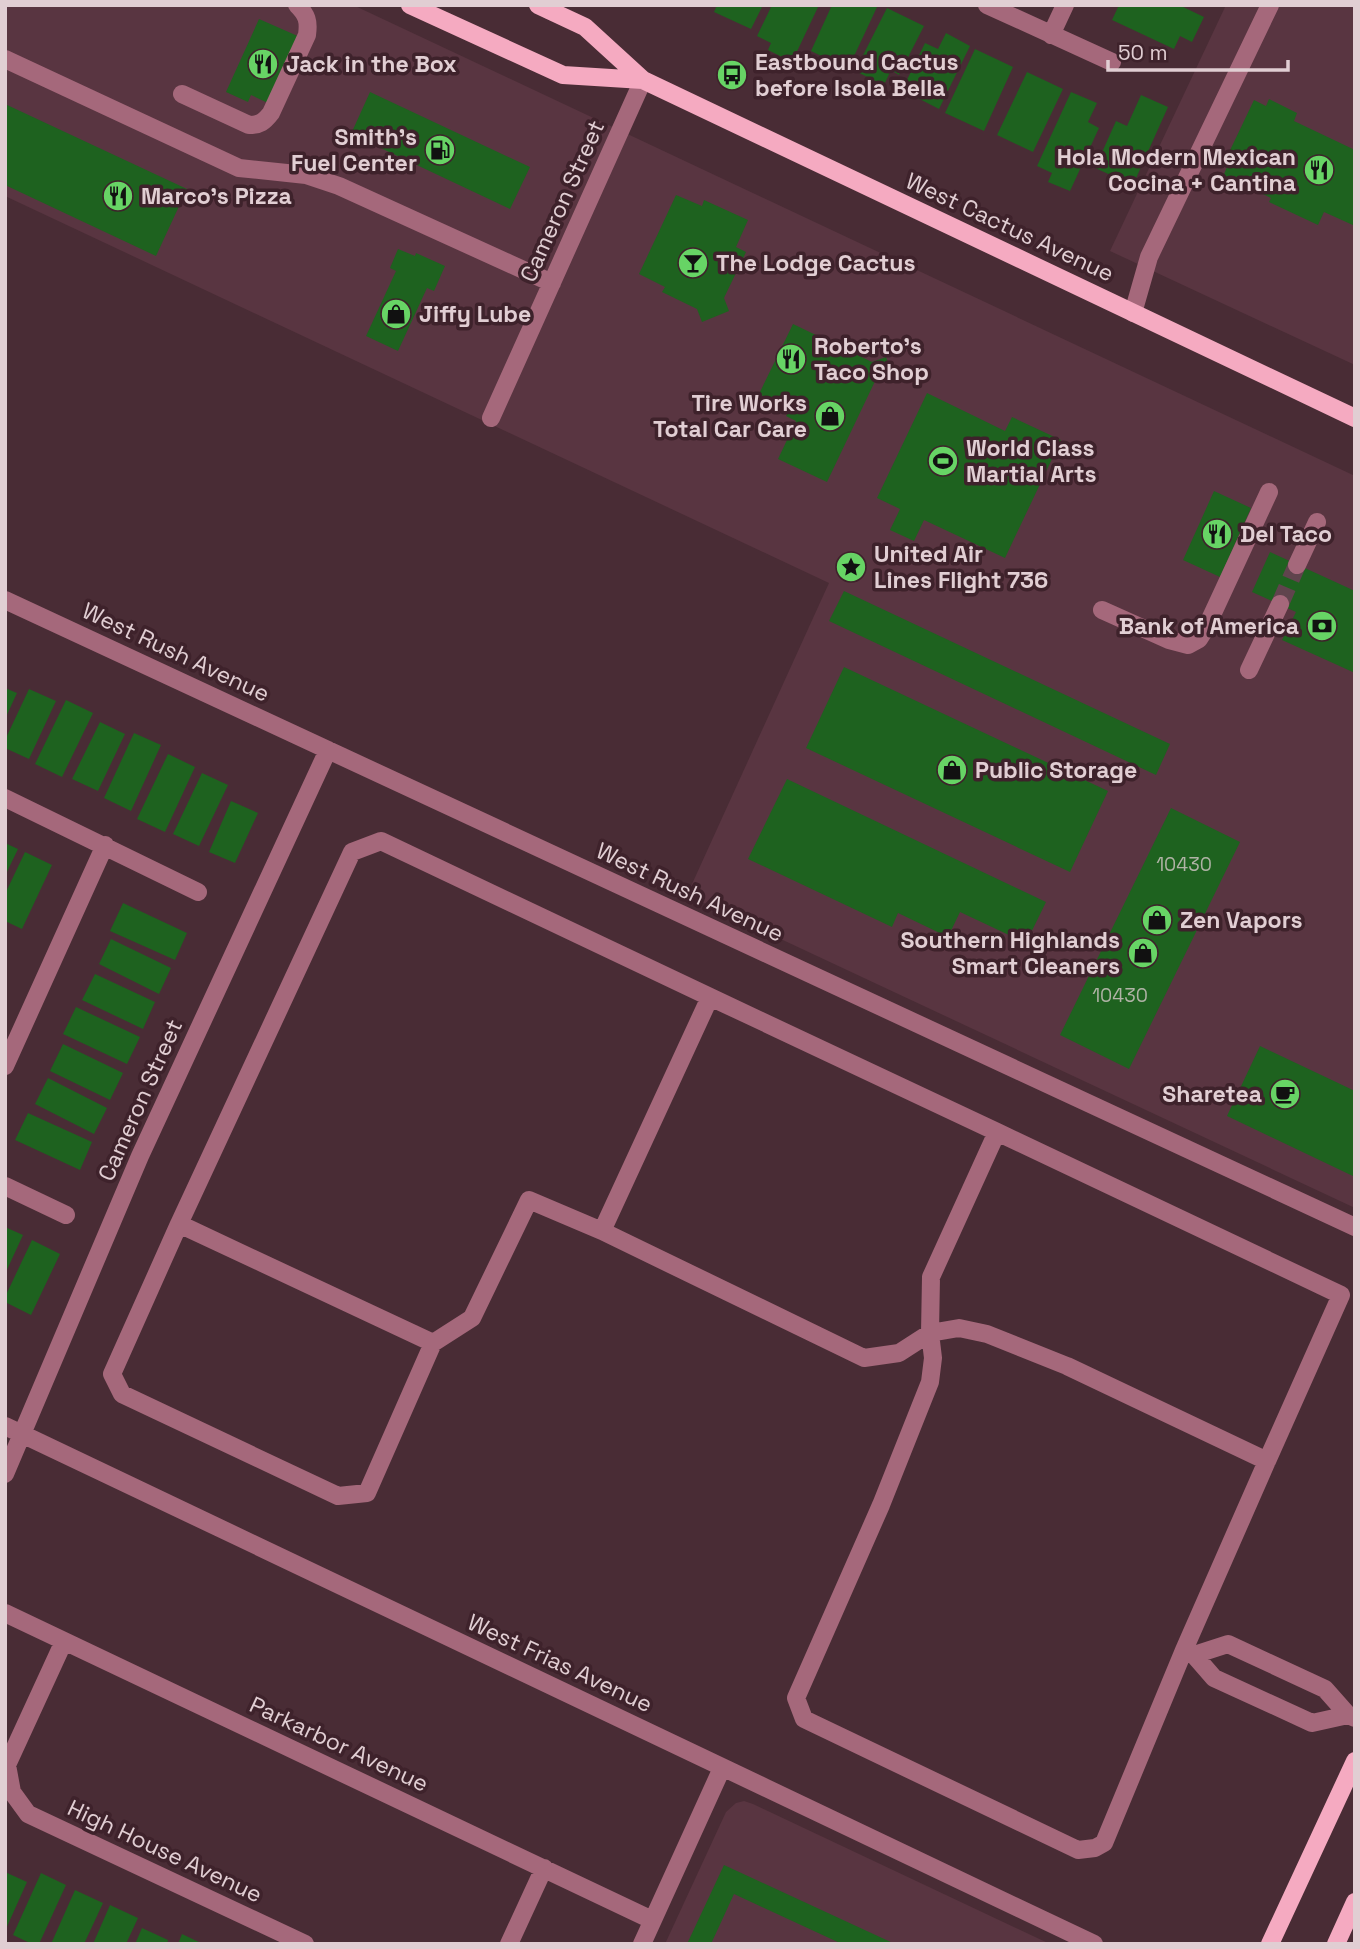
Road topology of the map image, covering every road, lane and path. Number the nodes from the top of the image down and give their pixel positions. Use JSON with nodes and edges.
{"nodes":[{"id":1,"x":297,"y":5,"type":"edge"},
{"id":2,"x":410,"y":5,"type":"edge"},
{"id":3,"x":538,"y":5,"type":"edge"},
{"id":4,"x":987,"y":5,"type":"edge"},
{"id":5,"x":1065,"y":5,"type":"edge"},
{"id":6,"x":1270,"y":5,"type":"edge"},
{"id":7,"x":1051,"y":35,"type":"junction"},
{"id":8,"x":5,"y":59,"type":"edge"},
{"id":9,"x":1112,"y":62,"type":"dead end"},
{"id":10,"x":643,"y":80,"type":"junction"},
{"id":11,"x":183,"y":94,"type":"dead end"},
{"id":12,"x":552,"y":283,"type":"junction"},
{"id":13,"x":1133,"y":313,"type":"junction"},
{"id":14,"x":491,"y":418,"type":"dead end"},
{"id":15,"x":1355,"y":418,"type":"edge"},
{"id":16,"x":1269,"y":492,"type":"dead end"},
{"id":17,"x":1317,"y":522,"type":"dead end"},
{"id":18,"x":1297,"y":565,"type":"tunnel mouth"},
{"id":19,"x":5,"y":600,"type":"edge"},
{"id":20,"x":1280,"y":604,"type":"tunnel mouth"},
{"id":21,"x":1102,"y":610,"type":"dead end"},
{"id":22,"x":1249,"y":670,"type":"dead end"},
{"id":23,"x":328,"y":750,"type":"junction"},
{"id":24,"x":5,"y":798,"type":"edge"},
{"id":25,"x":105,"y":845,"type":"junction"},
{"id":26,"x":198,"y":892,"type":"dead end"},
{"id":27,"x":710,"y":997,"type":"junction"},
{"id":28,"x":5,"y":1066,"type":"edge"},
{"id":29,"x":997,"y":1132,"type":"junction"},
{"id":30,"x":5,"y":1186,"type":"edge"},
{"id":31,"x":66,"y":1215,"type":"dead end"},
{"id":32,"x":179,"y":1223,"type":"junction"},
{"id":33,"x":1355,"y":1227,"type":"edge"},
{"id":34,"x":602,"y":1231,"type":"junction"},
{"id":35,"x":930,"y":1334,"type":"junction"},
{"id":36,"x":433,"y":1343,"type":"junction"},
{"id":37,"x":13,"y":1430,"type":"edge"},
{"id":38,"x":1267,"y":1461,"type":"junction"},
{"id":39,"x":5,"y":1474,"type":"edge"},
{"id":40,"x":5,"y":1613,"type":"edge"},
{"id":41,"x":64,"y":1641,"type":"junction"},
{"id":42,"x":1189,"y":1653,"type":"junction"},
{"id":43,"x":1351,"y":1717,"type":"edge"},
{"id":44,"x":1355,"y":1761,"type":"edge"},
{"id":45,"x":722,"y":1768,"type":"junction"},
{"id":46,"x":544,"y":1868,"type":"junction"},
{"id":47,"x":1355,"y":1902,"type":"edge"},
{"id":48,"x":652,"y":1920,"type":"junction"},
{"id":49,"x":305,"y":1944,"type":"edge"},
{"id":50,"x":509,"y":1944,"type":"edge"},
{"id":51,"x":642,"y":1944,"type":"edge"},
{"id":52,"x":1094,"y":1944,"type":"edge"},
{"id":53,"x":1270,"y":1944,"type":"edge"},
{"id":54,"x":1336,"y":1944,"type":"edge"}],
"edges":[{"from":1,"to":11,"type":"street"},
{"from":2,"to":10,"type":"main road","name":"West Cactus Avenue"},
{"from":3,"to":10,"type":"main road","name":"West Cactus Avenue"},
{"from":4,"to":7,"type":"street"},
{"from":5,"to":7,"type":"street"},
{"from":6,"to":13,"type":"street"},
{"from":7,"to":9,"type":"street"},
{"from":8,"to":12,"type":"street"},
{"from":10,"to":12,"type":"street","name":"Cameron Street"},
{"from":10,"to":13,"type":"main road","name":"West Cactus Avenue"},
{"from":12,"to":14,"type":"street","name":"Cameron Street"},
{"from":13,"to":15,"type":"main road","name":"West Cactus Avenue"},
{"from":16,"to":21,"type":"street"},
{"from":17,"to":18,"type":"street"},
{"from":19,"to":23,"type":"street","name":"West Rush Avenue"},
{"from":20,"to":22,"type":"street"},
{"from":23,"to":33,"type":"street","name":"West Rush Avenue"},
{"from":23,"to":37,"type":"street","name":"Cameron Street"},
{"from":24,"to":25,"type":"street"},
{"from":25,"to":26,"type":"street"},
{"from":25,"to":28,"type":"street"},
{"from":27,"to":29,"type":"street"},
{"from":27,"to":32,"type":"street"},
{"from":27,"to":34,"type":"street"},
{"from":29,"to":35,"type":"street"},
{"from":29,"to":38,"type":"street"},
{"from":30,"to":31,"type":"street"},
{"from":32,"to":36,"type":"street"},
{"from":32,"to":36,"type":"street"},
{"from":34,"to":35,"type":"street"},
{"from":34,"to":36,"type":"street"},
{"from":35,"to":38,"type":"street"},
{"from":35,"to":42,"type":"street"},
{"from":37,"to":39,"type":"street","name":"Cameron Street"},
{"from":37,"to":45,"type":"street","name":"West Frias Avenue"},
{"from":38,"to":42,"type":"street"},
{"from":40,"to":41,"type":"street","name":"Parkarbor Avenue"},
{"from":41,"to":46,"type":"street","name":"Parkarbor Avenue"},
{"from":41,"to":49,"type":"street","name":"High House Avenue"},
{"from":42,"to":43,"type":"street"},
{"from":42,"to":43,"type":"street"},
{"from":44,"to":53,"type":"main road"},
{"from":45,"to":48,"type":"street"},
{"from":45,"to":52,"type":"street","name":"West Frias Avenue"},
{"from":46,"to":48,"type":"street","name":"Parkarbor Avenue"},
{"from":46,"to":50,"type":"street"},
{"from":47,"to":54,"type":"main road"},
{"from":48,"to":51,"type":"street"}]}
